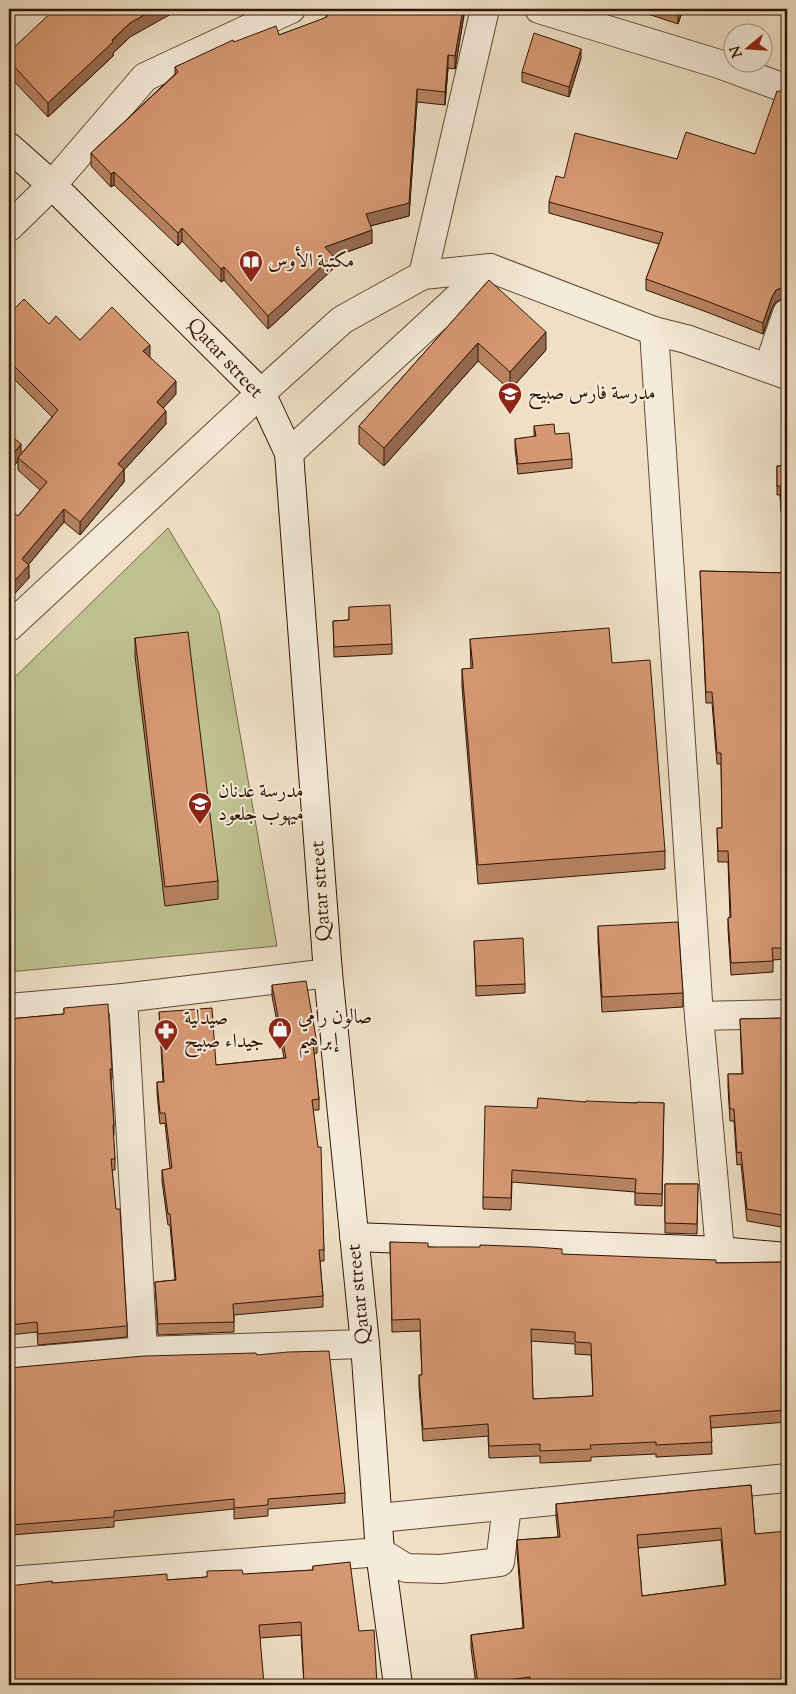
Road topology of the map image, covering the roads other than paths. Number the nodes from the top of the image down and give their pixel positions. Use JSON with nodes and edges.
{"nodes":[{"id":1,"x":291,"y":9,"type":"edge"},
{"id":2,"x":486,"y":9,"type":"edge"},
{"id":3,"x":539,"y":9,"type":"edge"},
{"id":4,"x":787,"y":89,"type":"edge"},
{"id":5,"x":9,"y":147,"type":"edge"},
{"id":6,"x":52,"y":186,"type":"junction"},
{"id":7,"x":9,"y":227,"type":"edge"},
{"id":8,"x":490,"y":268,"type":"junction"},
{"id":9,"x":424,"y":275,"type":"junction"},
{"id":10,"x":787,"y":313,"type":"edge"},
{"id":11,"x":654,"y":331,"type":"junction"},
{"id":12,"x":778,"y":371,"type":"edge"},
{"id":13,"x":260,"y":393,"type":"junction"},
{"id":14,"x":289,"y":453,"type":"junction"},
{"id":15,"x":9,"y":627,"type":"edge"},
{"id":16,"x":328,"y":973,"type":"junction"},
{"id":17,"x":123,"y":998,"type":"junction"},
{"id":18,"x":9,"y":1008,"type":"edge"},
{"id":19,"x":787,"y":1014,"type":"edge"},
{"id":20,"x":699,"y":1016,"type":"junction"},
{"id":21,"x":354,"y":1237,"type":"junction"},
{"id":22,"x":720,"y":1251,"type":"junction"},
{"id":23,"x":787,"y":1257,"type":"edge"},
{"id":24,"x":365,"y":1344,"type":"junction"},
{"id":25,"x":143,"y":1351,"type":"junction"},
{"id":26,"x":9,"y":1363,"type":"edge"},
{"id":27,"x":787,"y":1478,"type":"edge"},
{"id":28,"x":507,"y":1506,"type":"junction"},
{"id":29,"x":378,"y":1518,"type":"junction"},
{"id":30,"x":380,"y":1552,"type":"junction"},
{"id":31,"x":9,"y":1581,"type":"edge"},
{"id":32,"x":398,"y":1685,"type":"edge"}],
"edges":[{"from":1,"to":6,"type":"street"},
{"from":2,"to":9,"type":"street"},
{"from":3,"to":4,"type":"street"},
{"from":5,"to":6,"type":"street","name":"Qatar street"},
{"from":6,"to":7,"type":"street"},
{"from":6,"to":13,"type":"street","name":"Qatar street"},
{"from":8,"to":9,"type":"street"},
{"from":8,"to":11,"type":"street"},
{"from":8,"to":14,"type":"street"},
{"from":9,"to":13,"type":"street"},
{"from":10,"to":12,"type":"street"},
{"from":11,"to":12,"type":"street"},
{"from":11,"to":20,"type":"street"},
{"from":13,"to":14,"type":"street","name":"Qatar street"},
{"from":13,"to":15,"type":"street"},
{"from":14,"to":16,"type":"street","name":"Qatar street"},
{"from":16,"to":17,"type":"street"},
{"from":16,"to":21,"type":"street","name":"Qatar street"},
{"from":17,"to":18,"type":"street"},
{"from":17,"to":25,"type":"street"},
{"from":19,"to":20,"type":"street"},
{"from":20,"to":22,"type":"street"},
{"from":21,"to":22,"type":"street"},
{"from":21,"to":24,"type":"street","name":"Qatar street"},
{"from":22,"to":23,"type":"street"},
{"from":24,"to":25,"type":"street"},
{"from":24,"to":29,"type":"street","name":"Qatar street"},
{"from":25,"to":26,"type":"street"},
{"from":27,"to":28,"type":"street"},
{"from":28,"to":29,"type":"street"},
{"from":28,"to":30,"type":"street"},
{"from":29,"to":30,"type":"street","name":"Qatar street"},
{"from":30,"to":31,"type":"street"},
{"from":30,"to":32,"type":"street","name":"Qatar street"}]}
